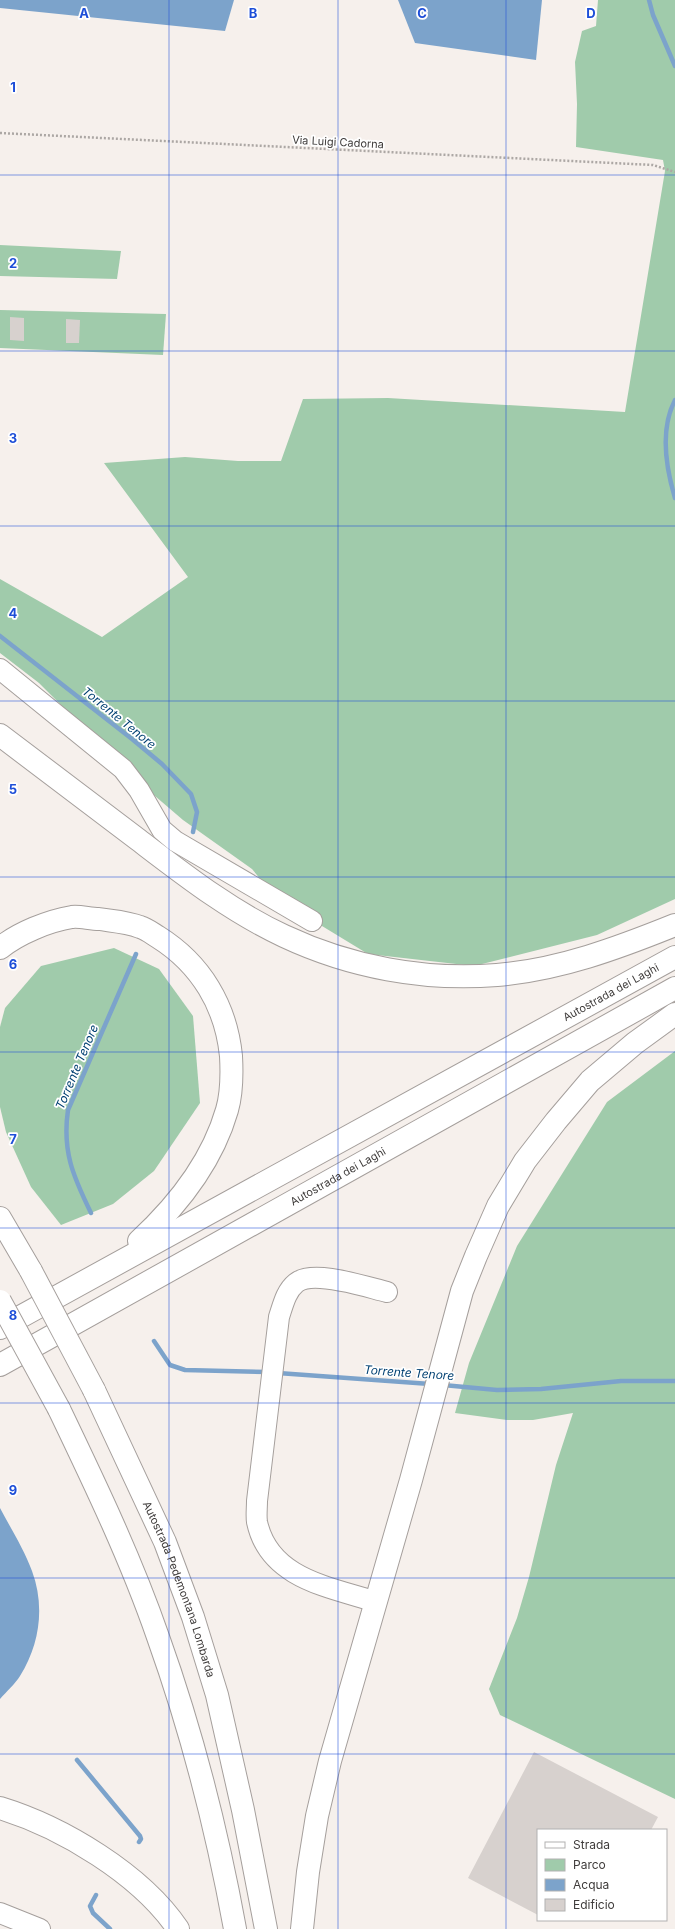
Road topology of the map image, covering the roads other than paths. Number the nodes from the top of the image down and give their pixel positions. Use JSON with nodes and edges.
{"nodes":[{"id":1,"x":0,"y":669,"type":"edge"},
{"id":2,"x":0,"y":735,"type":"edge"},
{"id":3,"x":312,"y":921,"type":"dead end"},
{"id":4,"x":675,"y":925,"type":"edge"},
{"id":5,"x":0,"y":948,"type":"edge"},
{"id":6,"x":675,"y":957,"type":"edge"},
{"id":7,"x":675,"y":988,"type":"edge"},
{"id":8,"x":675,"y":1014,"type":"edge"},
{"id":9,"x":0,"y":1218,"type":"edge"},
{"id":10,"x":112,"y":1265,"type":"junction"},
{"id":11,"x":387,"y":1292,"type":"dead end"},
{"id":12,"x":0,"y":1301,"type":"edge"},
{"id":13,"x":0,"y":1328,"type":"edge"},
{"id":14,"x":0,"y":1365,"type":"edge"},
{"id":15,"x":376,"y":1602,"type":"junction"},
{"id":16,"x":0,"y":1808,"type":"edge"},
{"id":17,"x":0,"y":1913,"type":"edge"},
{"id":18,"x":40,"y":1929,"type":"edge"},
{"id":19,"x":178,"y":1929,"type":"edge"},
{"id":20,"x":235,"y":1929,"type":"edge"},
{"id":21,"x":266,"y":1929,"type":"edge"},
{"id":22,"x":302,"y":1929,"type":"edge"}],
"edges":[{"from":1,"to":3,"type":"lane"},
{"from":2,"to":4,"type":"highway"},
{"from":5,"to":10,"type":"highway"},
{"from":6,"to":10,"type":"highway","name":"Autostrada dei Laghi"},
{"from":7,"to":14,"type":"highway","name":"Autostrada dei Laghi"},
{"from":8,"to":15,"type":"highway"},
{"from":9,"to":21,"type":"highway","name":"Autostrada Pedemontana Lombarda","bridge":true},
{"from":10,"to":13,"type":"highway","name":"Autostrada dei Laghi"},
{"from":11,"to":15,"type":"lane"},
{"from":12,"to":20,"type":"highway","bridge":true},
{"from":15,"to":22,"type":"highway"},
{"from":16,"to":19,"type":"highway"},
{"from":17,"to":18,"type":"lane"}]}
